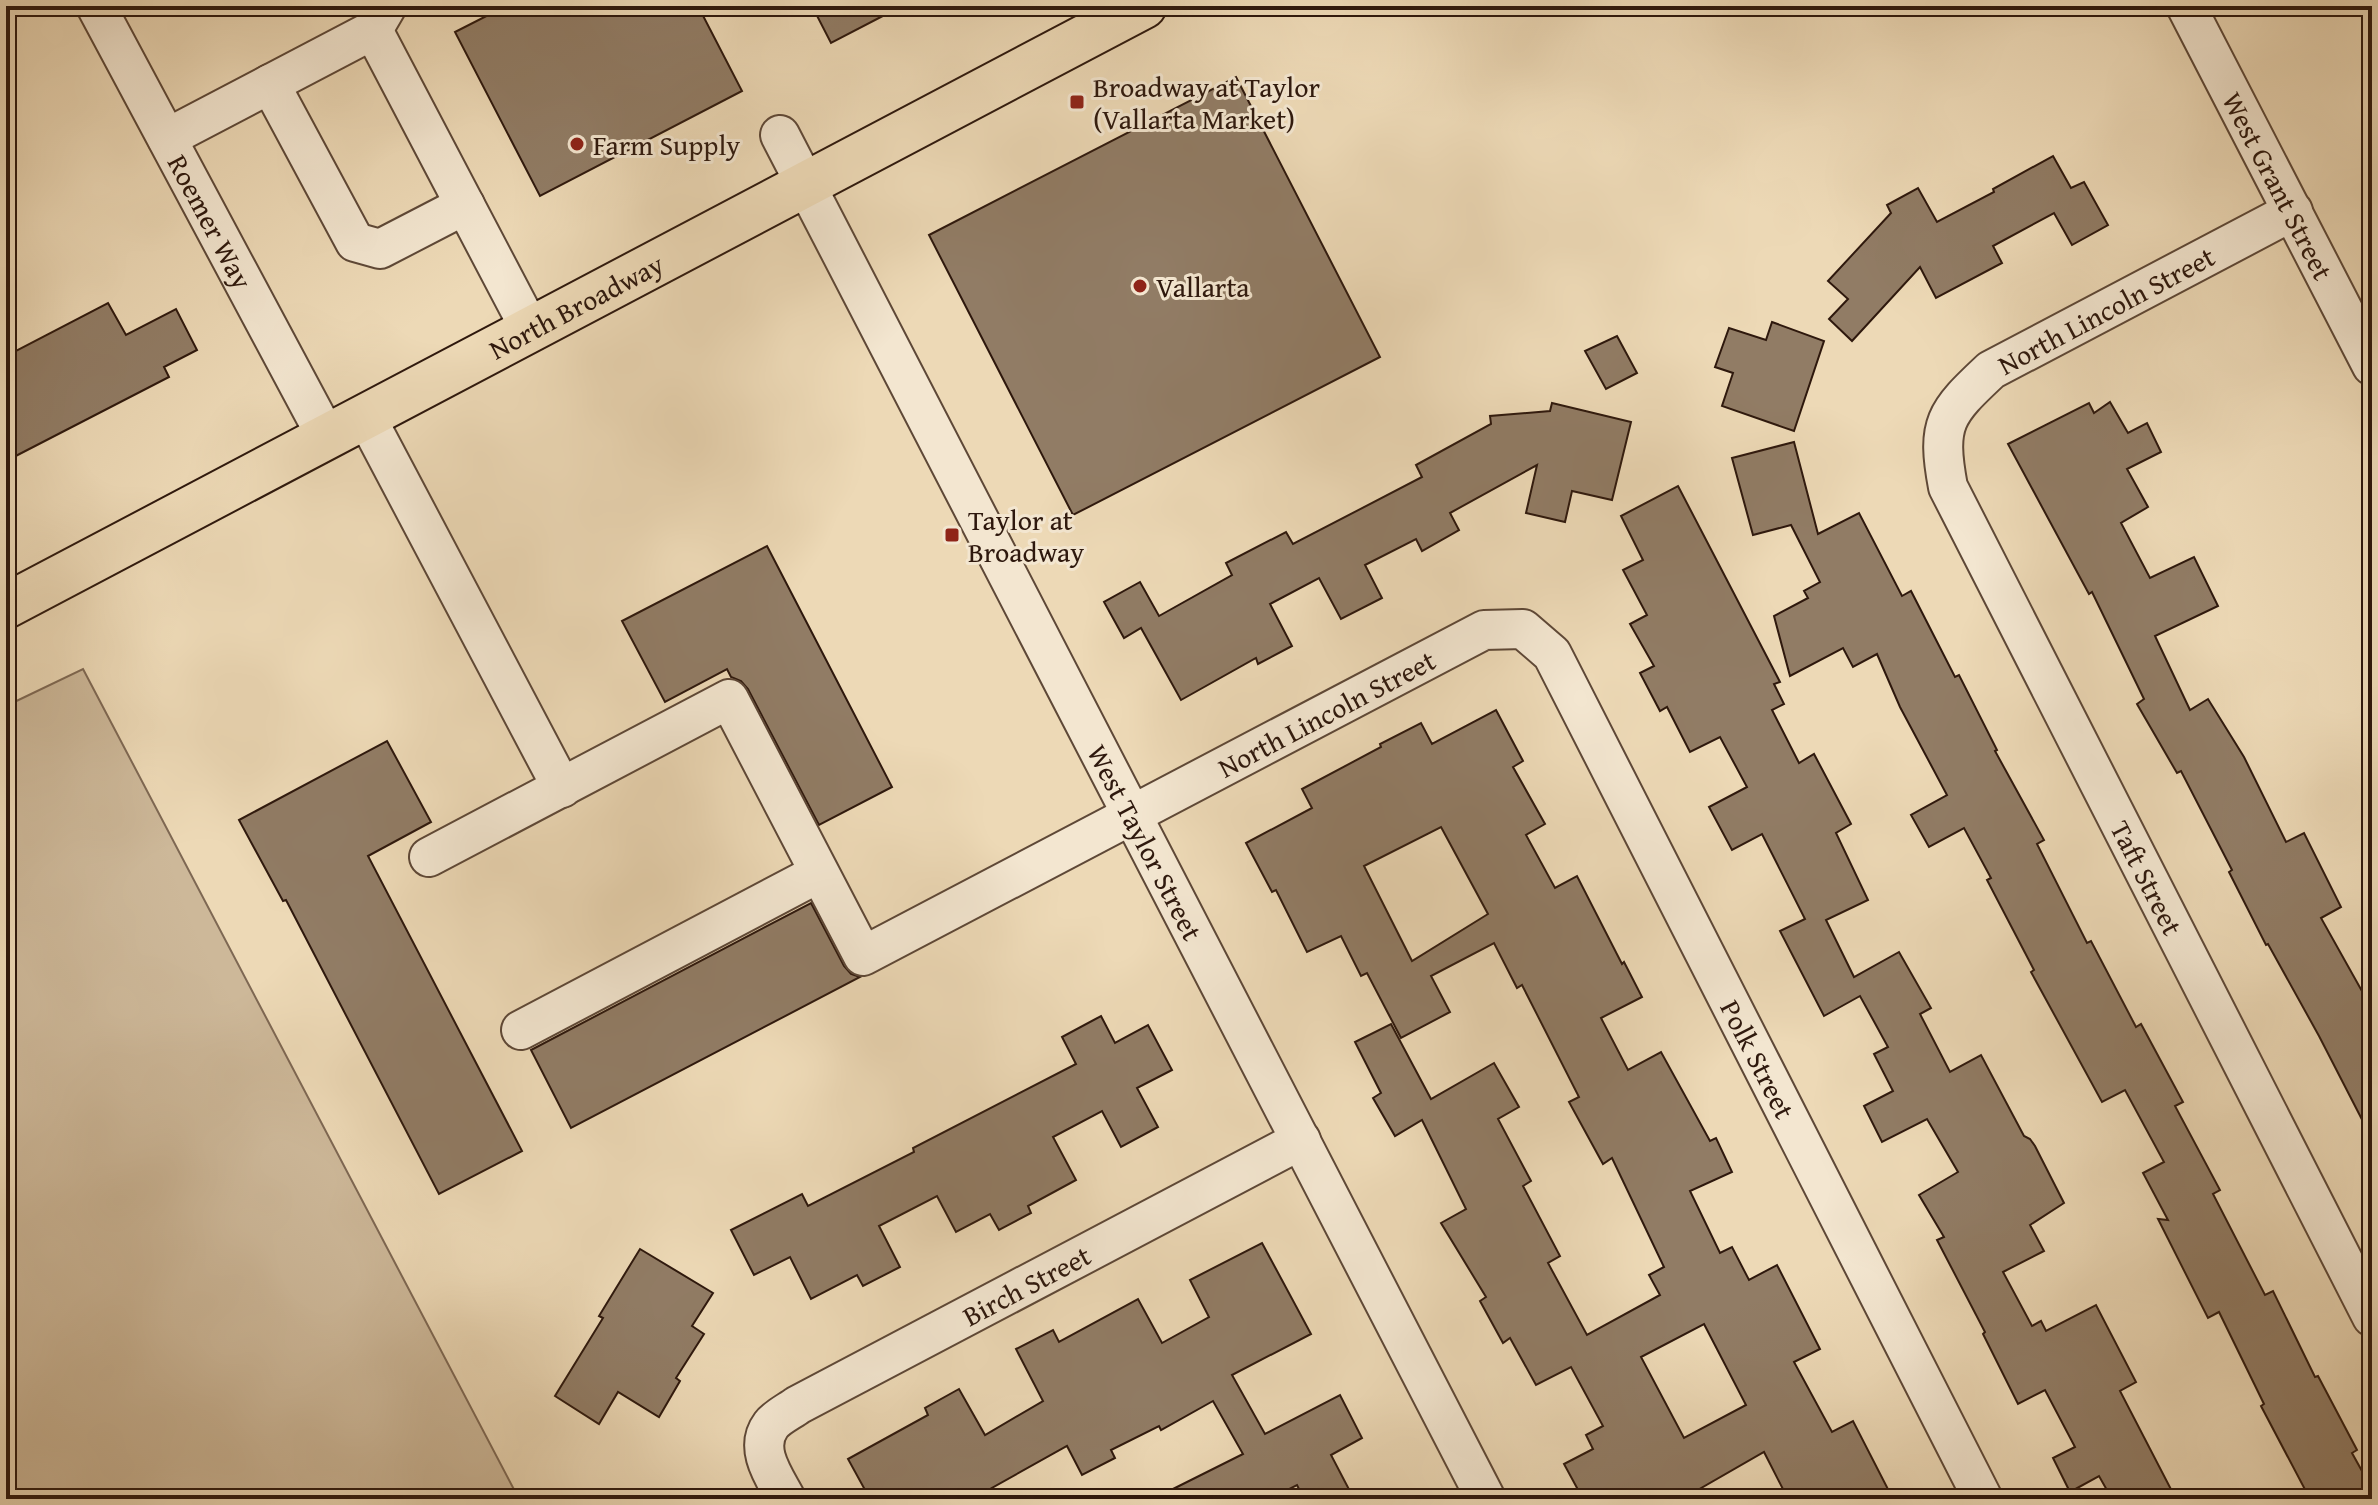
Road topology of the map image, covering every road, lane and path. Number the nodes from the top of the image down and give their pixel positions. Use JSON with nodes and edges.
{"nodes":[{"id":1,"x":96,"y":6,"type":"edge"},
{"id":2,"x":1144,"y":6,"type":"edge"},
{"id":3,"x":2186,"y":6,"type":"edge"},
{"id":4,"x":380,"y":18,"type":"edge"},
{"id":5,"x":270,"y":84,"type":"junction"},
{"id":6,"x":780,"y":135,"type":"dead end"},
{"id":7,"x":167,"y":138,"type":"junction"},
{"id":8,"x":805,"y":184,"type":"junction"},
{"id":9,"x":465,"y":205,"type":"junction"},
{"id":10,"x":2293,"y":211,"type":"junction"},
{"id":11,"x":530,"y":329,"type":"junction"},
{"id":12,"x":2372,"y":366,"type":"edge"},
{"id":13,"x":365,"y":415,"type":"junction"},
{"id":14,"x":1943,"y":434,"type":"joint"},
{"id":15,"x":326,"y":436,"type":"junction"},
{"id":16,"x":6,"y":606,"type":"edge"},
{"id":17,"x":1523,"y":629,"type":"joint"},
{"id":18,"x":562,"y":788,"type":"junction"},
{"id":19,"x":1133,"y":814,"type":"junction"},
{"id":20,"x":429,"y":857,"type":"dead end"},
{"id":21,"x":819,"y":873,"type":"junction"},
{"id":22,"x":521,"y":1030,"type":"dead end"},
{"id":23,"x":1301,"y":1140,"type":"junction"},
{"id":24,"x":2372,"y":1317,"type":"edge"},
{"id":25,"x":786,"y":1499,"type":"edge"},
{"id":26,"x":1486,"y":1499,"type":"edge"},
{"id":27,"x":1983,"y":1499,"type":"edge"}],
"edges":[{"from":1,"to":7,"type":"street","name":"Roemer Way"},
{"from":2,"to":8,"type":"main road","name":"North Broadway"},
{"from":3,"to":10,"type":"street","name":"West Grant Street"},
{"from":4,"to":5,"type":"street"},
{"from":4,"to":9,"type":"street"},
{"from":5,"to":7,"type":"street"},
{"from":5,"to":9,"type":"street"},
{"from":6,"to":8,"type":"street","name":"West Taylor Street"},
{"from":7,"to":15,"type":"street","name":"Roemer Way"},
{"from":8,"to":11,"type":"main road","name":"North Broadway"},
{"from":8,"to":19,"type":"street","name":"West Taylor Street"},
{"from":9,"to":11,"type":"street"},
{"from":10,"to":12,"type":"street","name":"West Grant Street"},
{"from":10,"to":14,"type":"street","name":"North Lincoln Street"},
{"from":11,"to":13,"type":"main road","name":"North Broadway"},
{"from":13,"to":15,"type":"main road","name":"North Broadway"},
{"from":13,"to":18,"type":"street"},
{"from":14,"to":24,"type":"street","name":"Taft Street"},
{"from":15,"to":16,"type":"main road","name":"North Broadway"},
{"from":17,"to":19,"type":"street","name":"North Lincoln Street"},
{"from":17,"to":27,"type":"street","name":"Polk Street"},
{"from":18,"to":20,"type":"street"},
{"from":18,"to":21,"type":"street"},
{"from":19,"to":21,"type":"street","name":"North Lincoln Street"},
{"from":19,"to":23,"type":"street","name":"West Taylor Street"},
{"from":21,"to":22,"type":"street"},
{"from":23,"to":25,"type":"street","name":"Birch Street"},
{"from":23,"to":26,"type":"street","name":"West Taylor Street"}]}
